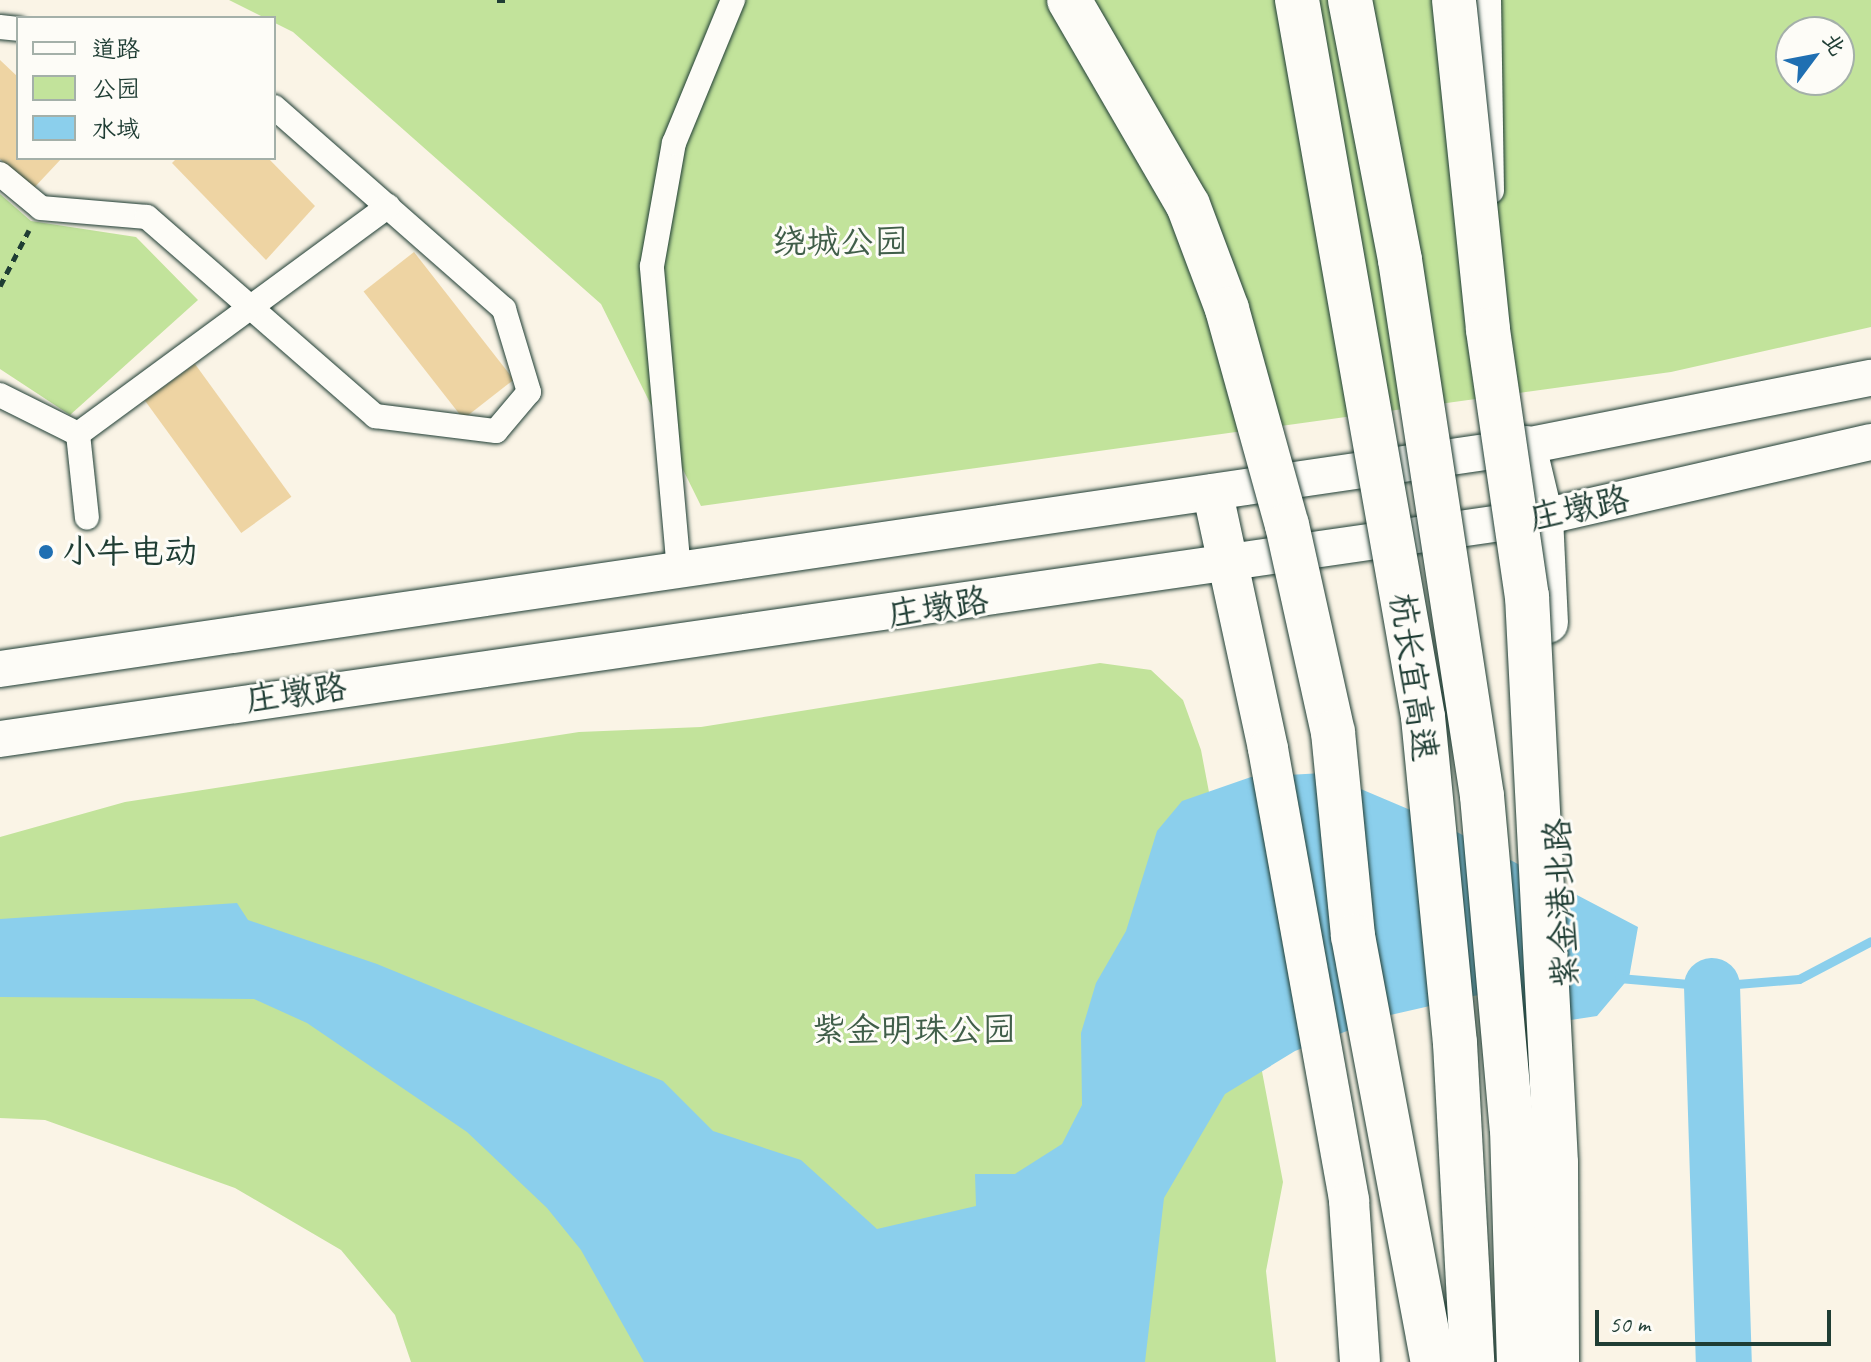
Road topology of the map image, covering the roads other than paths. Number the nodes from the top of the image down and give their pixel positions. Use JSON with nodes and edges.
{"nodes":[{"id":1,"x":733,"y":0,"type":"edge"},
{"id":2,"x":1069,"y":0,"type":"edge"},
{"id":3,"x":1297,"y":0,"type":"edge"},
{"id":4,"x":1350,"y":0,"type":"edge"},
{"id":5,"x":1454,"y":0,"type":"edge"},
{"id":6,"x":1489,"y":0,"type":"edge"},
{"id":7,"x":276,"y":109,"type":"edge"},
{"id":8,"x":0,"y":174,"type":"edge"},
{"id":9,"x":388,"y":206,"type":"junction"},
{"id":10,"x":252,"y":313,"type":"junction"},
{"id":11,"x":1871,"y":378,"type":"edge"},
{"id":12,"x":0,"y":395,"type":"edge"},
{"id":13,"x":78,"y":434,"type":"junction"},
{"id":14,"x":1871,"y":442,"type":"edge"},
{"id":15,"x":1526,"y":446,"type":"junction"},
{"id":16,"x":1213,"y":494,"type":"junction"},
{"id":17,"x":1543,"y":517,"type":"junction"},
{"id":18,"x":87,"y":518,"type":"dead end"},
{"id":19,"x":1226,"y":563,"type":"junction"},
{"id":20,"x":679,"y":571,"type":"junction"},
{"id":21,"x":0,"y":669,"type":"edge"},
{"id":22,"x":0,"y":739,"type":"edge"},
{"id":23,"x":1360,"y":1362,"type":"edge"},
{"id":24,"x":1433,"y":1362,"type":"edge"},
{"id":25,"x":1472,"y":1362,"type":"edge"},
{"id":26,"x":1519,"y":1362,"type":"edge"},
{"id":27,"x":1557,"y":1362,"type":"edge"},
{"id":28,"x":1576,"y":1362,"type":"edge"}],
"edges":[{"from":1,"to":20,"type":"street"},
{"from":2,"to":24,"type":"highway","bridge":true},
{"from":3,"to":25,"type":"highway","name":"杭长宜高速","bridge":true},
{"from":4,"to":26,"type":"highway","name":"杭长宜高速","bridge":true},
{"from":5,"to":27,"type":"highway","bridge":true},
{"from":6,"to":15,"type":"street"},
{"from":7,"to":9,"type":"street"},
{"from":8,"to":10,"type":"street"},
{"from":9,"to":10,"type":"street"},
{"from":9,"to":10,"type":"street"},
{"from":10,"to":13,"type":"street"},
{"from":11,"to":15,"type":"main road","name":"庄墩路"},
{"from":12,"to":13,"type":"street"},
{"from":13,"to":18,"type":"street"},
{"from":14,"to":17,"type":"main road","name":"庄墩路"},
{"from":15,"to":16,"type":"main road","name":"庄墩路"},
{"from":15,"to":17,"type":"main road","name":"紫金港北路"},
{"from":16,"to":19,"type":"main road"},
{"from":16,"to":20,"type":"main road","name":"庄墩路"},
{"from":17,"to":19,"type":"main road","name":"庄墩路"},
{"from":17,"to":28,"type":"main road","name":"紫金港北路"},
{"from":19,"to":22,"type":"main road","name":"庄墩路"},
{"from":19,"to":23,"type":"main road"},
{"from":20,"to":21,"type":"main road","name":"庄墩路"}]}
